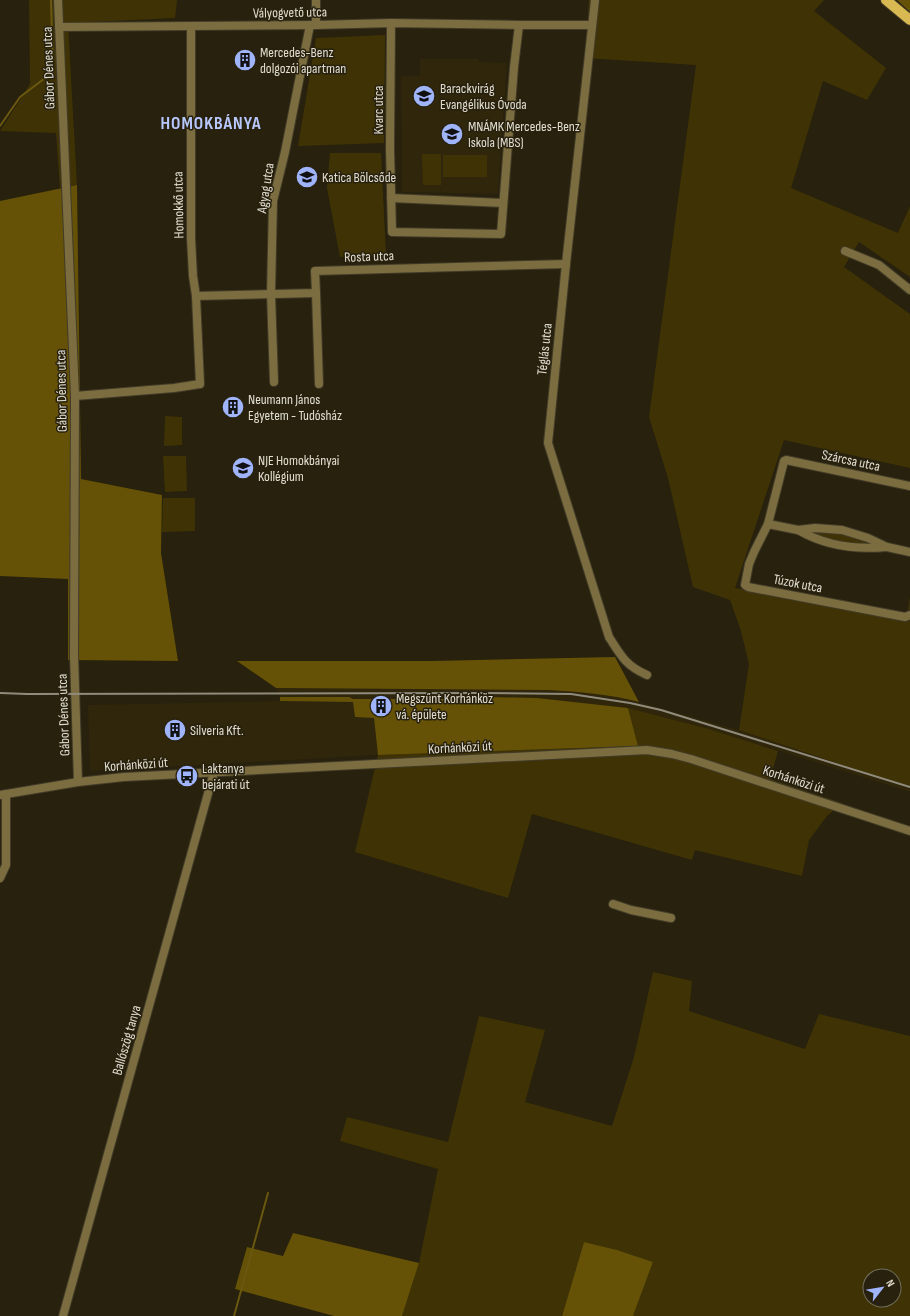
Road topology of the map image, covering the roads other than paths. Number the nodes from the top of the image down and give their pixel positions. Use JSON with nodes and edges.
{"nodes":[{"id":1,"x":58,"y":0,"type":"edge"},
{"id":2,"x":316,"y":0,"type":"edge"},
{"id":3,"x":595,"y":0,"type":"edge"},
{"id":4,"x":886,"y":0,"type":"edge"},
{"id":5,"x":910,"y":20,"type":"edge"},
{"id":6,"x":391,"y":23,"type":"junction"},
{"id":7,"x":313,"y":25,"type":"junction"},
{"id":8,"x":519,"y":25,"type":"junction"},
{"id":9,"x":592,"y":25,"type":"junction"},
{"id":10,"x":59,"y":26,"type":"junction"},
{"id":11,"x":191,"y":26,"type":"junction"},
{"id":12,"x":392,"y":198,"type":"junction"},
{"id":13,"x":503,"y":203,"type":"junction"},
{"id":14,"x":845,"y":251,"type":"dead end"},
{"id":15,"x":566,"y":264,"type":"junction"},
{"id":16,"x":910,"y":290,"type":"edge"},
{"id":17,"x":316,"y":293,"type":"junction"},
{"id":18,"x":271,"y":294,"type":"junction"},
{"id":19,"x":196,"y":296,"type":"junction"},
{"id":20,"x":274,"y":382,"type":"dead end"},
{"id":21,"x":319,"y":384,"type":"dead end"},
{"id":22,"x":75,"y":396,"type":"junction"},
{"id":23,"x":786,"y":460,"type":"joint"},
{"id":24,"x":910,"y":486,"type":"edge"},
{"id":25,"x":768,"y":524,"type":"junction"},
{"id":26,"x":798,"y":530,"type":"junction"},
{"id":27,"x":886,"y":547,"type":"junction"},
{"id":28,"x":910,"y":552,"type":"edge"},
{"id":29,"x":910,"y":615,"type":"edge"},
{"id":30,"x":647,"y":675,"type":"dead end"},
{"id":31,"x":214,"y":772,"type":"junction"},
{"id":32,"x":78,"y":782,"type":"junction"},
{"id":33,"x":3,"y":795,"type":"edge"},
{"id":34,"x":910,"y":831,"type":"edge"},
{"id":35,"x":0,"y":878,"type":"edge"},
{"id":36,"x":614,"y":904,"type":"dead end"},
{"id":37,"x":672,"y":918,"type":"dead end"},
{"id":38,"x":63,"y":1316,"type":"edge"}],
"edges":[{"from":1,"to":10,"type":"street","name":"Gábor Dénes utca"},
{"from":2,"to":7,"type":"street","name":"Agyag utca"},
{"from":3,"to":9,"type":"street","name":"Téglás utca"},
{"from":4,"to":5,"type":"main road"},
{"from":6,"to":7,"type":"street","name":"Vályogvető utca"},
{"from":6,"to":8,"type":"street","name":"Vályogvető utca"},
{"from":6,"to":12,"type":"street","name":"Kvarc utca"},
{"from":7,"to":11,"type":"street","name":"Vályogvető utca"},
{"from":7,"to":18,"type":"street","name":"Agyag utca"},
{"from":8,"to":9,"type":"street","name":"Vályogvető utca"},
{"from":8,"to":13,"type":"street"},
{"from":9,"to":15,"type":"street","name":"Téglás utca"},
{"from":10,"to":11,"type":"street","name":"Vályogvető utca"},
{"from":10,"to":22,"type":"street","name":"Gábor Dénes utca"},
{"from":11,"to":19,"type":"street","name":"Homokkő utca"},
{"from":12,"to":13,"type":"street"},
{"from":12,"to":13,"type":"street","name":"Kvarc utca"},
{"from":14,"to":16,"type":"street"},
{"from":15,"to":17,"type":"street","name":"Rosta utca"},
{"from":15,"to":30,"type":"street","name":"Téglás utca"},
{"from":17,"to":18,"type":"street"},
{"from":17,"to":21,"type":"street"},
{"from":18,"to":19,"type":"street"},
{"from":18,"to":20,"type":"street","name":"Agyag utca"},
{"from":19,"to":22,"type":"street","name":"Homokkő utca"},
{"from":22,"to":32,"type":"street","name":"Gábor Dénes utca"},
{"from":23,"to":24,"type":"street","name":"Szárcsa utca"},
{"from":23,"to":25,"type":"street","name":"Túzok utca"},
{"from":25,"to":26,"type":"street"},
{"from":25,"to":29,"type":"street","name":"Túzok utca"},
{"from":26,"to":27,"type":"street"},
{"from":26,"to":27,"type":"street"},
{"from":27,"to":28,"type":"street"},
{"from":31,"to":32,"type":"street","name":"Korhánközi út"},
{"from":31,"to":34,"type":"street","name":"Korhánközi út"},
{"from":31,"to":38,"type":"street","name":"Ballószög tanya"},
{"from":32,"to":33,"type":"street","name":"Korhánközi út"},
{"from":33,"to":35,"type":"street"},
{"from":36,"to":37,"type":"street"}]}
